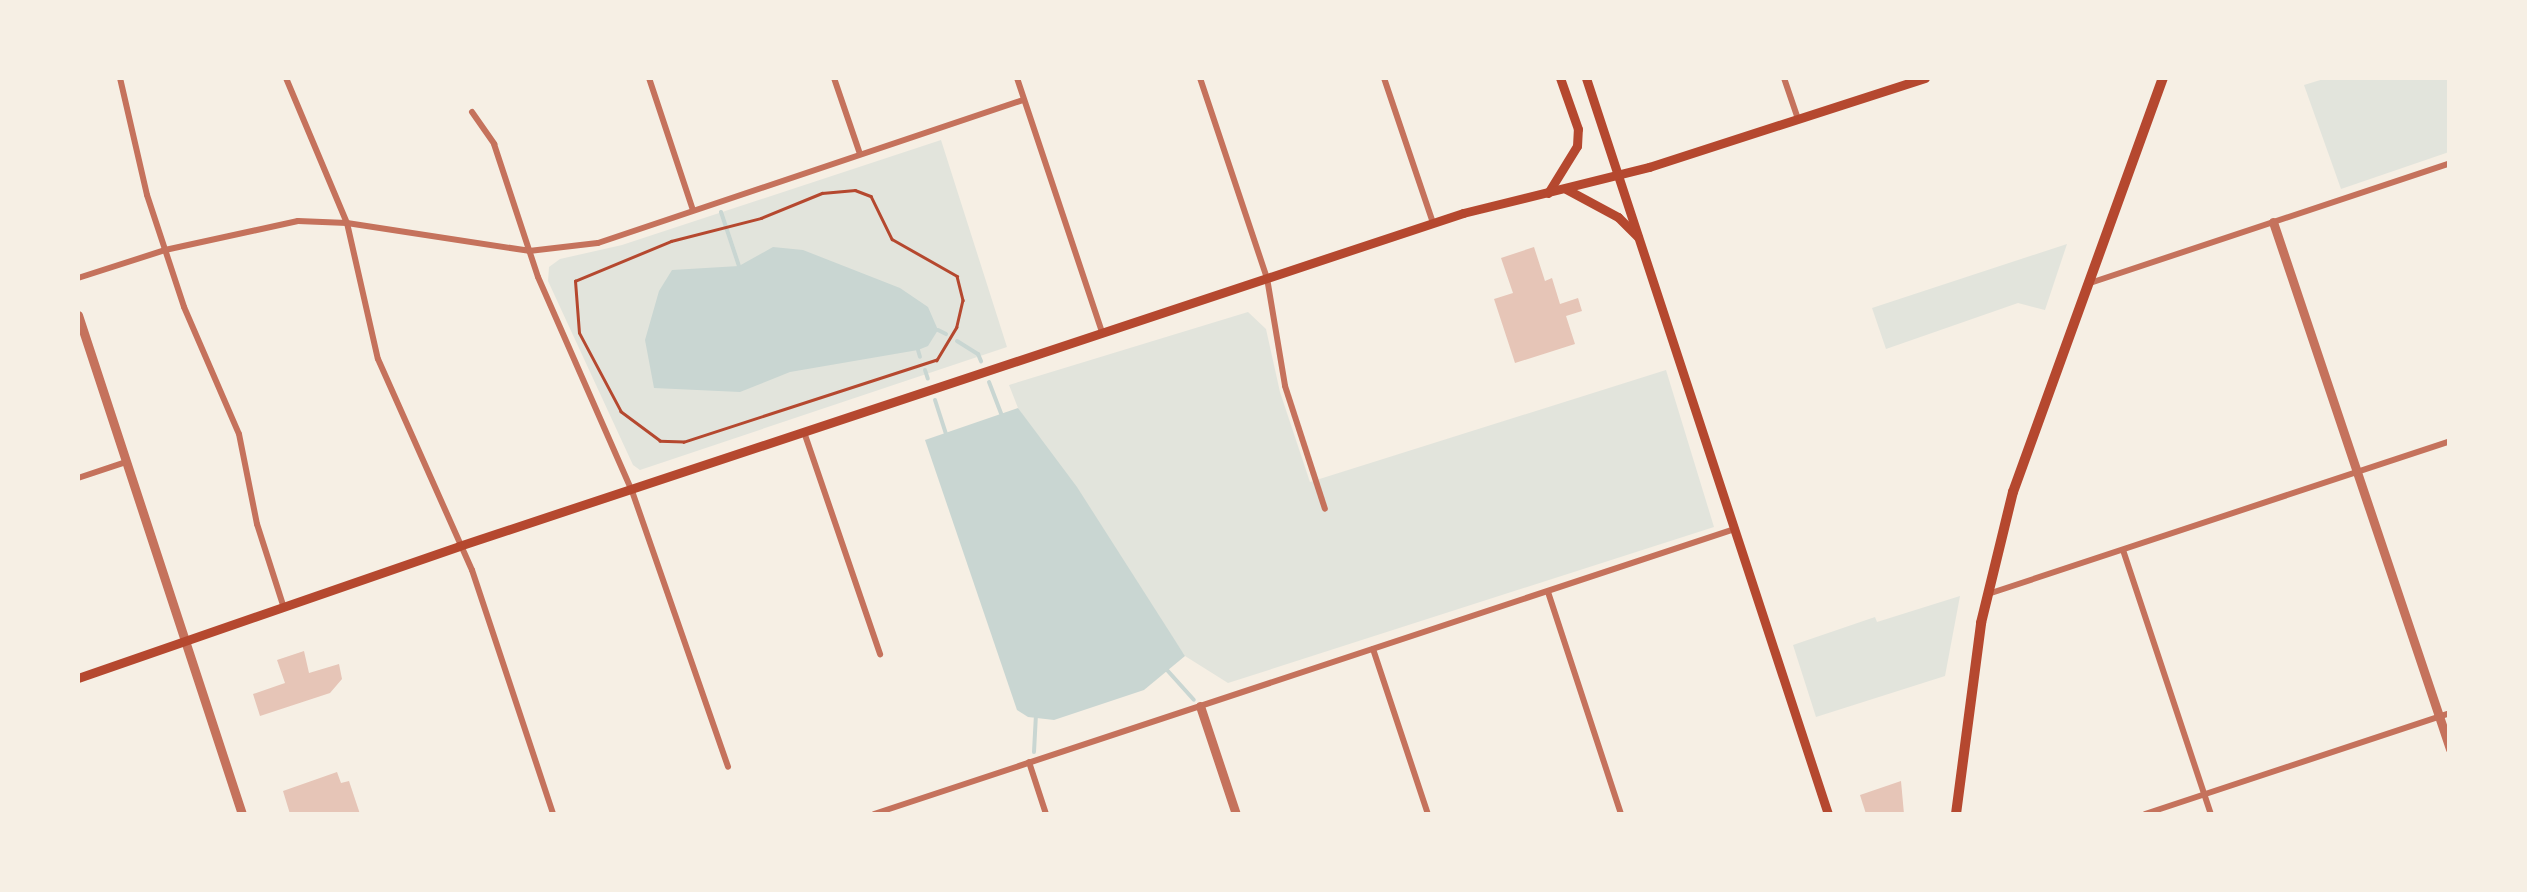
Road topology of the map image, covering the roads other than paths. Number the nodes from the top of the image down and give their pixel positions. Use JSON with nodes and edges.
{"nodes":[{"id":1,"x":120,"y":78,"type":"edge"},
{"id":2,"x":286,"y":78,"type":"edge"},
{"id":3,"x":649,"y":78,"type":"edge"},
{"id":4,"x":834,"y":78,"type":"edge"},
{"id":5,"x":1017,"y":78,"type":"edge"},
{"id":6,"x":1200,"y":78,"type":"edge"},
{"id":7,"x":1384,"y":78,"type":"edge"},
{"id":8,"x":1560,"y":78,"type":"edge"},
{"id":9,"x":1586,"y":78,"type":"edge"},
{"id":10,"x":1784,"y":78,"type":"edge"},
{"id":11,"x":1926,"y":78,"type":"edge"},
{"id":12,"x":2162,"y":78,"type":"edge"},
{"id":13,"x":1024,"y":100,"type":"junction"},
{"id":14,"x":472,"y":112,"type":"dead end"},
{"id":15,"x":1798,"y":120,"type":"junction"},
{"id":16,"x":860,"y":154,"type":"junction"},
{"id":17,"x":2450,"y":163,"type":"edge"},
{"id":18,"x":1619,"y":175,"type":"junction"},
{"id":19,"x":1566,"y":189,"type":"junction"},
{"id":20,"x":1548,"y":193,"type":"junction"},
{"id":21,"x":694,"y":210,"type":"junction"},
{"id":22,"x":2273,"y":222,"type":"junction"},
{"id":23,"x":347,"y":223,"type":"junction"},
{"id":24,"x":1433,"y":224,"type":"junction"},
{"id":25,"x":1640,"y":240,"type":"junction"},
{"id":26,"x":165,"y":250,"type":"junction"},
{"id":27,"x":529,"y":251,"type":"junction"},
{"id":28,"x":78,"y":278,"type":"edge"},
{"id":29,"x":1266,"y":278,"type":"junction"},
{"id":30,"x":2085,"y":284,"type":"junction"},
{"id":31,"x":78,"y":316,"type":"edge"},
{"id":32,"x":1102,"y":333,"type":"junction"},
{"id":33,"x":804,"y":432,"type":"junction"},
{"id":34,"x":2450,"y":441,"type":"edge"},
{"id":35,"x":126,"y":462,"type":"junction"},
{"id":36,"x":2356,"y":472,"type":"junction"},
{"id":37,"x":78,"y":478,"type":"edge"},
{"id":38,"x":632,"y":491,"type":"junction"},
{"id":39,"x":1325,"y":509,"type":"dead end"},
{"id":40,"x":1735,"y":529,"type":"junction"},
{"id":41,"x":459,"y":546,"type":"junction"},
{"id":42,"x":2123,"y":550,"type":"junction"},
{"id":43,"x":1548,"y":592,"type":"junction"},
{"id":44,"x":1988,"y":594,"type":"junction"},
{"id":45,"x":284,"y":608,"type":"junction"},
{"id":46,"x":185,"y":643,"type":"junction"},
{"id":47,"x":1373,"y":650,"type":"junction"},
{"id":48,"x":880,"y":654,"type":"dead end"},
{"id":49,"x":78,"y":678,"type":"edge"},
{"id":50,"x":1200,"y":706,"type":"junction"},
{"id":51,"x":2444,"y":714,"type":"edge"},
{"id":52,"x":2450,"y":749,"type":"edge"},
{"id":53,"x":1029,"y":762,"type":"junction"},
{"id":54,"x":728,"y":767,"type":"dead end"},
{"id":55,"x":2204,"y":795,"type":"junction"},
{"id":56,"x":1955,"y":811,"type":"edge"},
{"id":57,"x":242,"y":814,"type":"edge"},
{"id":58,"x":554,"y":814,"type":"edge"},
{"id":59,"x":874,"y":814,"type":"edge"},
{"id":60,"x":1046,"y":814,"type":"edge"},
{"id":61,"x":1236,"y":814,"type":"edge"},
{"id":62,"x":1428,"y":814,"type":"edge"},
{"id":63,"x":1621,"y":814,"type":"edge"},
{"id":64,"x":1828,"y":814,"type":"edge"},
{"id":65,"x":2145,"y":814,"type":"edge"},
{"id":66,"x":2210,"y":814,"type":"edge"}],
"edges":[{"from":1,"to":26,"type":"street"},
{"from":2,"to":23,"type":"street"},
{"from":3,"to":21,"type":"street"},
{"from":4,"to":16,"type":"street"},
{"from":5,"to":13,"type":"street"},
{"from":6,"to":29,"type":"street"},
{"from":7,"to":24,"type":"street"},
{"from":8,"to":20,"type":"main road"},
{"from":9,"to":18,"type":"main road"},
{"from":10,"to":15,"type":"street"},
{"from":11,"to":15,"type":"main road"},
{"from":12,"to":30,"type":"main road"},
{"from":13,"to":16,"type":"street"},
{"from":13,"to":32,"type":"street"},
{"from":14,"to":27,"type":"street"},
{"from":15,"to":18,"type":"main road"},
{"from":16,"to":21,"type":"street"},
{"from":17,"to":22,"type":"street"},
{"from":18,"to":19,"type":"main road"},
{"from":18,"to":25,"type":"main road"},
{"from":19,"to":20,"type":"main road"},
{"from":19,"to":25,"type":"main road"},
{"from":20,"to":24,"type":"main road"},
{"from":21,"to":27,"type":"street"},
{"from":22,"to":30,"type":"street"},
{"from":22,"to":36,"type":"street"},
{"from":23,"to":26,"type":"street"},
{"from":23,"to":27,"type":"street"},
{"from":23,"to":41,"type":"street"},
{"from":24,"to":29,"type":"main road"},
{"from":25,"to":40,"type":"main road"},
{"from":26,"to":28,"type":"street"},
{"from":26,"to":45,"type":"street"},
{"from":27,"to":38,"type":"street"},
{"from":29,"to":32,"type":"main road"},
{"from":29,"to":39,"type":"street"},
{"from":30,"to":44,"type":"main road"},
{"from":31,"to":35,"type":"street"},
{"from":32,"to":33,"type":"main road"},
{"from":33,"to":38,"type":"main road"},
{"from":33,"to":48,"type":"street"},
{"from":34,"to":36,"type":"street"},
{"from":35,"to":37,"type":"street"},
{"from":35,"to":46,"type":"street"},
{"from":36,"to":42,"type":"street"},
{"from":36,"to":51,"type":"street"},
{"from":38,"to":41,"type":"main road"},
{"from":38,"to":54,"type":"street"},
{"from":40,"to":43,"type":"street"},
{"from":40,"to":64,"type":"main road"},
{"from":41,"to":45,"type":"main road"},
{"from":41,"to":58,"type":"street"},
{"from":42,"to":44,"type":"street"},
{"from":42,"to":55,"type":"street"},
{"from":43,"to":47,"type":"street"},
{"from":43,"to":63,"type":"street"},
{"from":44,"to":56,"type":"main road"},
{"from":45,"to":46,"type":"main road"},
{"from":46,"to":49,"type":"main road"},
{"from":46,"to":57,"type":"street"},
{"from":47,"to":50,"type":"street"},
{"from":47,"to":62,"type":"street"},
{"from":50,"to":53,"type":"street"},
{"from":50,"to":61,"type":"street"},
{"from":51,"to":52,"type":"street"},
{"from":51,"to":55,"type":"street"},
{"from":53,"to":59,"type":"street"},
{"from":53,"to":60,"type":"street"},
{"from":55,"to":65,"type":"street"},
{"from":55,"to":66,"type":"street"}]}
